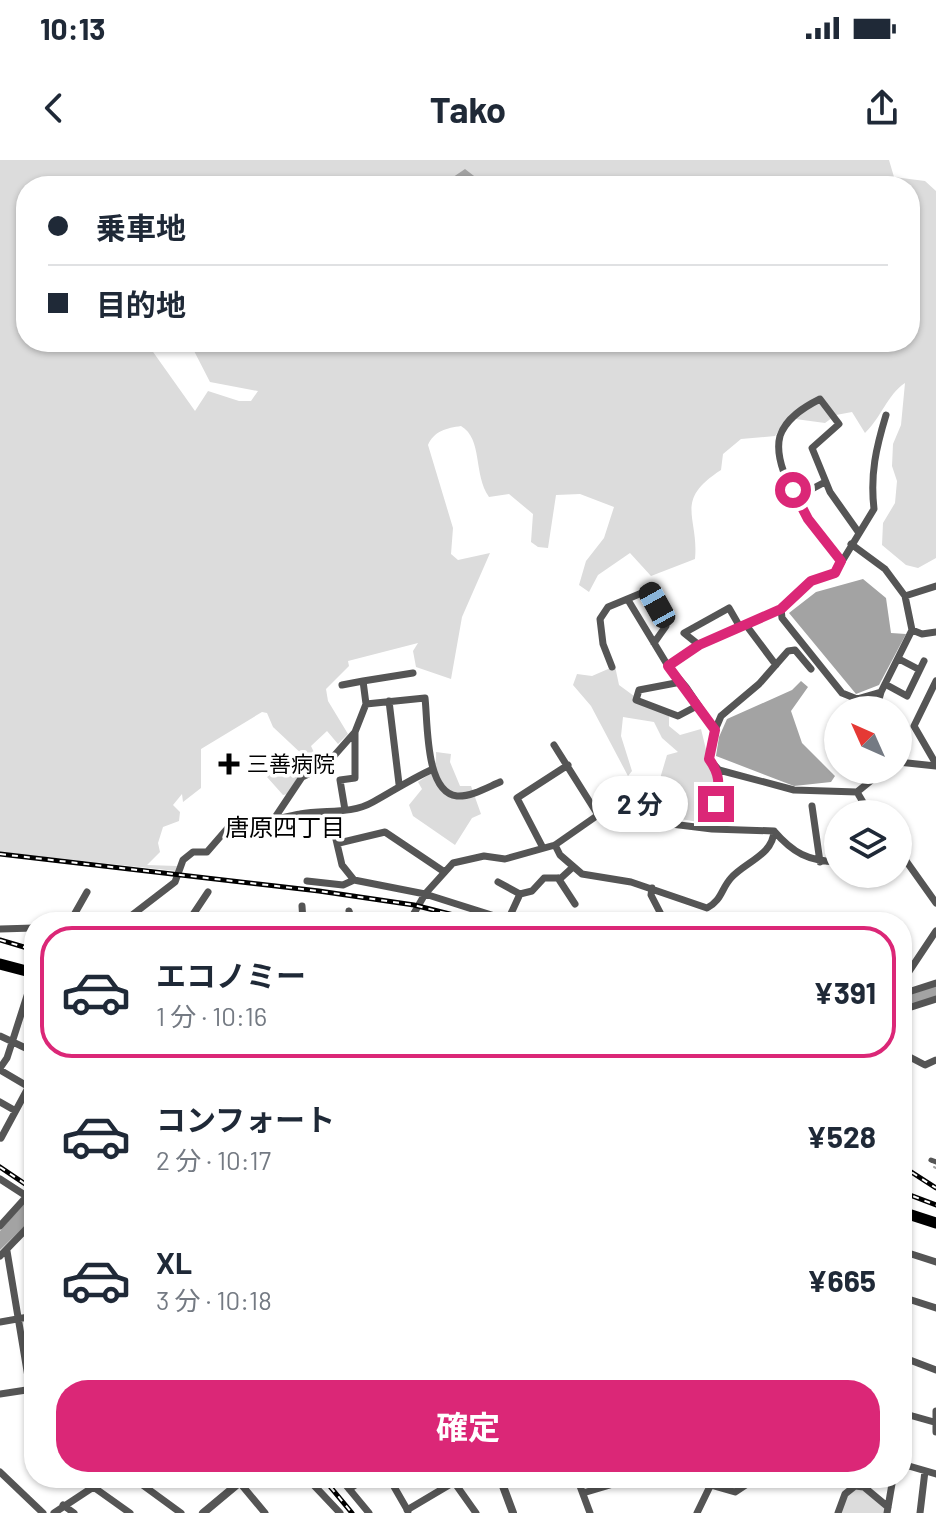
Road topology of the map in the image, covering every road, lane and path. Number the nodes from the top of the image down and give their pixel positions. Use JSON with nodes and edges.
{"nodes":[{"id":1,"x":886,"y":415,"type":"dead end"},
{"id":2,"x":825,"y":482,"type":"junction"},
{"id":3,"x":797,"y":497,"type":"junction"},
{"id":4,"x":859,"y":533,"type":"junction"},
{"id":5,"x":851,"y":544,"type":"junction"},
{"id":6,"x":841,"y":561,"type":"junction"},
{"id":7,"x":936,"y":586,"type":"edge"},
{"id":8,"x":905,"y":596,"type":"junction"},
{"id":9,"x":628,"y":600,"type":"junction"},
{"id":10,"x":781,"y":609,"type":"junction"},
{"id":11,"x":743,"y":626,"type":"junction"},
{"id":12,"x":912,"y":630,"type":"junction"},
{"id":13,"x":936,"y":632,"type":"edge"},
{"id":14,"x":654,"y":643,"type":"junction"},
{"id":15,"x":699,"y":645,"type":"junction"},
{"id":16,"x":899,"y":659,"type":"junction"},
{"id":17,"x":924,"y":661,"type":"dead end"},
{"id":18,"x":776,"y":665,"type":"junction"},
{"id":19,"x":668,"y":666,"type":"junction"},
{"id":20,"x":612,"y":667,"type":"dead end"},
{"id":21,"x":811,"y":669,"type":"dead end"},
{"id":22,"x":918,"y":669,"type":"dead end"},
{"id":23,"x":413,"y":673,"type":"dead end"},
{"id":24,"x":363,"y":681,"type":"junction"},
{"id":25,"x":936,"y":681,"type":"edge"},
{"id":26,"x":681,"y":682,"type":"junction"},
{"id":27,"x":342,"y":685,"type":"dead end"},
{"id":28,"x":883,"y":688,"type":"junction"},
{"id":29,"x":880,"y":696,"type":"edge"},
{"id":30,"x":389,"y":701,"type":"junction"},
{"id":31,"x":366,"y":704,"type":"junction"},
{"id":32,"x":697,"y":706,"type":"junction"},
{"id":33,"x":715,"y":730,"type":"junction"},
{"id":34,"x":355,"y":732,"type":"junction"},
{"id":35,"x":554,"y":745,"type":"dead end"},
{"id":36,"x":912,"y":763,"type":"edge"},
{"id":37,"x":568,"y":765,"type":"junction"},
{"id":38,"x":936,"y":765,"type":"edge"},
{"id":39,"x":433,"y":769,"type":"junction"},
{"id":40,"x":719,"y":770,"type":"junction"},
{"id":41,"x":500,"y":782,"type":"dead end"},
{"id":42,"x":399,"y":784,"type":"junction"},
{"id":43,"x":867,"y":784,"type":"edge"},
{"id":44,"x":857,"y":792,"type":"junction"},
{"id":45,"x":862,"y":800,"type":"edge"},
{"id":46,"x":812,"y":806,"type":"dead end"},
{"id":47,"x":345,"y":810,"type":"junction"},
{"id":48,"x":330,"y":814,"type":"junction"},
{"id":49,"x":598,"y":815,"type":"junction"},
{"id":50,"x":272,"y":822,"type":"junction"},
{"id":51,"x":712,"y":829,"type":"junction"},
{"id":52,"x":774,"y":831,"type":"junction"},
{"id":53,"x":339,"y":843,"type":"junction"},
{"id":54,"x":555,"y":845,"type":"junction"},
{"id":55,"x":542,"y":846,"type":"junction"},
{"id":56,"x":820,"y":862,"type":"junction"},
{"id":57,"x":824,"y":862,"type":"edge"},
{"id":58,"x":573,"y":867,"type":"junction"},
{"id":59,"x":912,"y":869,"type":"edge"},
{"id":60,"x":443,"y":871,"type":"junction"},
{"id":61,"x":558,"y":878,"type":"junction"},
{"id":62,"x":354,"y":880,"type":"junction"},
{"id":63,"x":307,"y":881,"type":"dead end"},
{"id":64,"x":498,"y":882,"type":"dead end"},
{"id":65,"x":652,"y":888,"type":"junction"},
{"id":66,"x":87,"y":892,"type":"dead end"},
{"id":67,"x":208,"y":892,"type":"dead end"},
{"id":68,"x":425,"y":894,"type":"junction"},
{"id":69,"x":520,"y":894,"type":"junction"},
{"id":70,"x":936,"y":903,"type":"edge"},
{"id":71,"x":575,"y":904,"type":"dead end"},
{"id":72,"x":302,"y":906,"type":"dead end"},
{"id":73,"x":76,"y":912,"type":"edge"},
{"id":74,"x":136,"y":912,"type":"edge"},
{"id":75,"x":195,"y":912,"type":"edge"},
{"id":76,"x":302,"y":912,"type":"edge"},
{"id":77,"x":415,"y":912,"type":"edge"},
{"id":78,"x":479,"y":912,"type":"edge"},
{"id":79,"x":513,"y":912,"type":"edge"},
{"id":80,"x":660,"y":912,"type":"edge"},
{"id":81,"x":24,"y":928,"type":"edge"},
{"id":82,"x":0,"y":929,"type":"edge"},
{"id":83,"x":936,"y":931,"type":"edge"},
{"id":84,"x":0,"y":964,"type":"edge"},
{"id":85,"x":912,"y":967,"type":"edge"},
{"id":86,"x":24,"y":971,"type":"edge"},
{"id":87,"x":936,"y":983,"type":"edge"},
{"id":88,"x":912,"y":991,"type":"edge"},
{"id":89,"x":936,"y":999,"type":"edge"},
{"id":90,"x":24,"y":1004,"type":"edge"},
{"id":91,"x":912,"y":1007,"type":"edge"},
{"id":92,"x":0,"y":1036,"type":"edge"},
{"id":93,"x":12,"y":1041,"type":"junction"},
{"id":94,"x":24,"y":1047,"type":"edge"},
{"id":95,"x":912,"y":1058,"type":"edge"},
{"id":96,"x":936,"y":1060,"type":"edge"},
{"id":97,"x":0,"y":1069,"type":"edge"},
{"id":98,"x":24,"y":1084,"type":"edge"},
{"id":99,"x":24,"y":1098,"type":"edge"},
{"id":100,"x":0,"y":1102,"type":"edge"},
{"id":101,"x":14,"y":1110,"type":"junction"},
{"id":102,"x":1,"y":1138,"type":"edge"},
{"id":103,"x":0,"y":1179,"type":"edge"},
{"id":104,"x":24,"y":1195,"type":"edge"},
{"id":105,"x":24,"y":1204,"type":"edge"},
{"id":106,"x":912,"y":1215,"type":"edge"},
{"id":107,"x":936,"y":1223,"type":"edge"},
{"id":108,"x":0,"y":1226,"type":"edge"},
{"id":109,"x":24,"y":1232,"type":"edge"},
{"id":110,"x":4,"y":1254,"type":"edge"},
{"id":111,"x":912,"y":1254,"type":"edge"},
{"id":112,"x":936,"y":1262,"type":"edge"},
{"id":113,"x":912,"y":1300,"type":"edge"},
{"id":114,"x":936,"y":1308,"type":"edge"},
{"id":115,"x":24,"y":1318,"type":"edge"},
{"id":116,"x":18,"y":1319,"type":"junction"},
{"id":117,"x":0,"y":1322,"type":"edge"},
{"id":118,"x":24,"y":1349,"type":"edge"},
{"id":119,"x":912,"y":1361,"type":"edge"},
{"id":120,"x":936,"y":1370,"type":"edge"},
{"id":121,"x":24,"y":1390,"type":"edge"},
{"id":122,"x":0,"y":1394,"type":"edge"},
{"id":123,"x":936,"y":1411,"type":"edge"},
{"id":124,"x":912,"y":1416,"type":"edge"},
{"id":125,"x":934,"y":1422,"type":"edge"},
{"id":126,"x":936,"y":1432,"type":"edge"},
{"id":127,"x":912,"y":1467,"type":"edge"},
{"id":128,"x":925,"y":1471,"type":"junction"},
{"id":129,"x":0,"y":1472,"type":"edge"},
{"id":130,"x":936,"y":1474,"type":"edge"},
{"id":131,"x":89,"y":1488,"type":"edge"},
{"id":132,"x":95,"y":1488,"type":"edge"},
{"id":133,"x":147,"y":1488,"type":"edge"},
{"id":134,"x":233,"y":1488,"type":"edge"},
{"id":135,"x":248,"y":1488,"type":"edge"},
{"id":136,"x":316,"y":1488,"type":"edge"},
{"id":137,"x":395,"y":1488,"type":"edge"},
{"id":138,"x":444,"y":1488,"type":"edge"},
{"id":139,"x":462,"y":1488,"type":"edge"},
{"id":140,"x":504,"y":1488,"type":"edge"},
{"id":141,"x":581,"y":1488,"type":"edge"},
{"id":142,"x":600,"y":1488,"type":"edge"},
{"id":143,"x":709,"y":1488,"type":"edge"},
{"id":144,"x":852,"y":1488,"type":"edge"},
{"id":145,"x":865,"y":1488,"type":"edge"},
{"id":146,"x":891,"y":1488,"type":"edge"},
{"id":147,"x":349,"y":1489,"type":"edge"},
{"id":148,"x":583,"y":1493,"type":"junction"},
{"id":149,"x":63,"y":1505,"type":"junction"},
{"id":150,"x":888,"y":1510,"type":"edge"},
{"id":151,"x":408,"y":1511,"type":"edge"},
{"id":152,"x":43,"y":1513,"type":"edge"},
{"id":153,"x":54,"y":1513,"type":"edge"},
{"id":154,"x":74,"y":1513,"type":"edge"},
{"id":155,"x":130,"y":1513,"type":"edge"},
{"id":156,"x":181,"y":1513,"type":"edge"},
{"id":157,"x":203,"y":1513,"type":"edge"},
{"id":158,"x":265,"y":1513,"type":"edge"},
{"id":159,"x":340,"y":1513,"type":"edge"},
{"id":160,"x":369,"y":1513,"type":"edge"},
{"id":161,"x":476,"y":1513,"type":"edge"},
{"id":162,"x":513,"y":1513,"type":"edge"},
{"id":163,"x":590,"y":1513,"type":"edge"},
{"id":164,"x":697,"y":1513,"type":"edge"},
{"id":165,"x":838,"y":1513,"type":"edge"},
{"id":166,"x":920,"y":1513,"type":"edge"}],
"edges":[{"from":1,"to":4,"type":"street"},
{"from":2,"to":3,"type":"street"},
{"from":2,"to":3,"type":"street"},
{"from":2,"to":4,"type":"street"},
{"from":3,"to":6,"type":"street"},
{"from":4,"to":5,"type":"street"},
{"from":5,"to":6,"type":"street"},
{"from":5,"to":8,"type":"street"},
{"from":6,"to":10,"type":"street"},
{"from":7,"to":8,"type":"street"},
{"from":8,"to":12,"type":"street"},
{"from":9,"to":14,"type":"street"},
{"from":9,"to":14,"type":"street"},
{"from":9,"to":20,"type":"street"},
{"from":10,"to":11,"type":"street"},
{"from":10,"to":28,"type":"street"},
{"from":11,"to":15,"type":"street"},
{"from":11,"to":15,"type":"street"},
{"from":11,"to":18,"type":"street"},
{"from":12,"to":13,"type":"street"},
{"from":12,"to":16,"type":"street"},
{"from":14,"to":19,"type":"street"},
{"from":15,"to":19,"type":"street"},
{"from":16,"to":22,"type":"street"},
{"from":16,"to":28,"type":"street"},
{"from":17,"to":28,"type":"street"},
{"from":18,"to":21,"type":"street"},
{"from":18,"to":33,"type":"street"},
{"from":19,"to":26,"type":"street"},
{"from":23,"to":24,"type":"street"},
{"from":24,"to":27,"type":"street"},
{"from":24,"to":31,"type":"street"},
{"from":25,"to":38,"type":"street"},
{"from":26,"to":32,"type":"street"},
{"from":26,"to":32,"type":"street"},
{"from":28,"to":29,"type":"street"},
{"from":30,"to":31,"type":"street"},
{"from":30,"to":39,"type":"street"},
{"from":30,"to":42,"type":"street"},
{"from":31,"to":34,"type":"street"},
{"from":32,"to":33,"type":"street"},
{"from":33,"to":40,"type":"street"},
{"from":34,"to":47,"type":"street"},
{"from":34,"to":50,"type":"street"},
{"from":35,"to":37,"type":"street"},
{"from":36,"to":38,"type":"street"},
{"from":37,"to":49,"type":"street"},
{"from":37,"to":55,"type":"street"},
{"from":39,"to":41,"type":"street"},
{"from":39,"to":42,"type":"street"},
{"from":40,"to":44,"type":"street"},
{"from":40,"to":51,"type":"street"},
{"from":42,"to":47,"type":"street"},
{"from":43,"to":44,"type":"street"},
{"from":44,"to":45,"type":"street"},
{"from":46,"to":56,"type":"street"},
{"from":47,"to":48,"type":"street"},
{"from":48,"to":50,"type":"street"},
{"from":48,"to":53,"type":"street"},
{"from":49,"to":51,"type":"street"},
{"from":49,"to":54,"type":"street"},
{"from":50,"to":74,"type":"street"},
{"from":51,"to":52,"type":"street"},
{"from":52,"to":56,"type":"street"},
{"from":52,"to":65,"type":"street"},
{"from":53,"to":60,"type":"street"},
{"from":53,"to":62,"type":"street"},
{"from":54,"to":55,"type":"street"},
{"from":54,"to":58,"type":"street"},
{"from":55,"to":60,"type":"street"},
{"from":56,"to":57,"type":"street"},
{"from":58,"to":61,"type":"street"},
{"from":58,"to":65,"type":"street"},
{"from":59,"to":70,"type":"street"},
{"from":60,"to":68,"type":"street"},
{"from":61,"to":69,"type":"street"},
{"from":61,"to":71,"type":"street"},
{"from":62,"to":63,"type":"street"},
{"from":62,"to":68,"type":"street"},
{"from":64,"to":69,"type":"street"},
{"from":65,"to":80,"type":"street"},
{"from":66,"to":73,"type":"street"},
{"from":67,"to":75,"type":"street"},
{"from":68,"to":77,"type":"street"},
{"from":68,"to":78,"type":"street"},
{"from":69,"to":79,"type":"street"},
{"from":72,"to":76,"type":"street"},
{"from":81,"to":82,"type":"street"},
{"from":83,"to":85,"type":"street"},
{"from":84,"to":86,"type":"highway"},
{"from":87,"to":88,"type":"street"},
{"from":89,"to":91,"type":"street"},
{"from":90,"to":93,"type":"street"},
{"from":92,"to":93,"type":"street"},
{"from":93,"to":94,"type":"street"},
{"from":93,"to":97,"type":"street"},
{"from":95,"to":96,"type":"street"},
{"from":97,"to":98,"type":"street"},
{"from":99,"to":101,"type":"street"},
{"from":100,"to":101,"type":"street"},
{"from":101,"to":102,"type":"street"},
{"from":103,"to":104,"type":"street"},
{"from":105,"to":108,"type":"street"},
{"from":106,"to":107,"type":"highway"},
{"from":109,"to":110,"type":"street"},
{"from":110,"to":116,"type":"street"},
{"from":111,"to":112,"type":"street"},
{"from":113,"to":114,"type":"street"},
{"from":115,"to":116,"type":"street"},
{"from":116,"to":117,"type":"street"},
{"from":116,"to":118,"type":"street"},
{"from":119,"to":120,"type":"street"},
{"from":121,"to":122,"type":"street"},
{"from":123,"to":125,"type":"street"},
{"from":124,"to":125,"type":"street"},
{"from":125,"to":126,"type":"street"},
{"from":127,"to":128,"type":"street"},
{"from":128,"to":130,"type":"street"},
{"from":128,"to":166,"type":"street"},
{"from":129,"to":152,"type":"street"},
{"from":131,"to":149,"type":"street"},
{"from":132,"to":155,"type":"street"},
{"from":133,"to":156,"type":"street"},
{"from":134,"to":157,"type":"street"},
{"from":135,"to":158,"type":"street"},
{"from":136,"to":159,"type":"street"},
{"from":137,"to":151,"type":"street"},
{"from":138,"to":151,"type":"street"},
{"from":139,"to":161,"type":"street"},
{"from":140,"to":162,"type":"street"},
{"from":141,"to":148,"type":"street"},
{"from":142,"to":148,"type":"street"},
{"from":143,"to":164,"type":"street"},
{"from":144,"to":165,"type":"street"},
{"from":145,"to":150,"type":"street"},
{"from":146,"to":150,"type":"street"},
{"from":147,"to":160,"type":"street"},
{"from":148,"to":163,"type":"street"},
{"from":149,"to":153,"type":"street"},
{"from":149,"to":154,"type":"street"}]}
